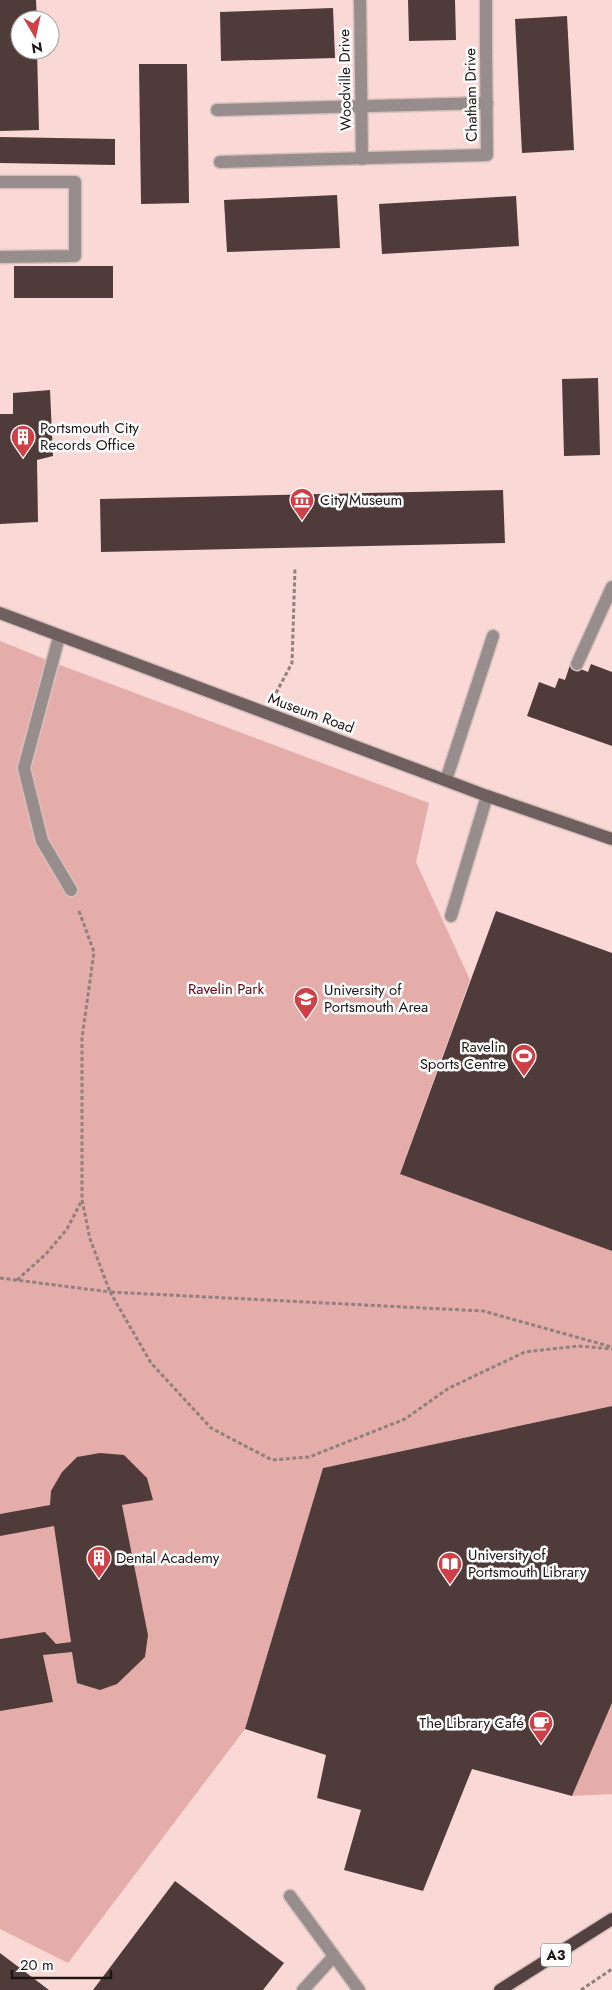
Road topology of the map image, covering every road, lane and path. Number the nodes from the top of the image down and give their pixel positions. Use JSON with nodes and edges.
{"nodes":[{"id":1,"x":360,"y":0,"type":"edge"},
{"id":2,"x":486,"y":0,"type":"edge"},
{"id":3,"x":487,"y":103,"type":"junction"},
{"id":4,"x":362,"y":106,"type":"junction"},
{"id":5,"x":217,"y":110,"type":"dead end"},
{"id":6,"x":362,"y":159,"type":"junction"},
{"id":7,"x":220,"y":162,"type":"dead end"},
{"id":8,"x":0,"y":182,"type":"edge"},
{"id":9,"x":0,"y":257,"type":"edge"},
{"id":10,"x":295,"y":568,"type":"dead end"},
{"id":11,"x":612,"y":587,"type":"edge"},
{"id":12,"x":0,"y":613,"type":"edge"},
{"id":13,"x":493,"y":636,"type":"dead end"},
{"id":14,"x":59,"y":637,"type":"junction"},
{"id":15,"x":577,"y":664,"type":"dead end"},
{"id":16,"x":266,"y":713,"type":"junction"},
{"id":17,"x":446,"y":780,"type":"junction"},
{"id":18,"x":487,"y":796,"type":"junction"},
{"id":19,"x":612,"y":839,"type":"edge"},
{"id":20,"x":71,"y":890,"type":"joint"},
{"id":21,"x":451,"y":916,"type":"dead end"},
{"id":22,"x":82,"y":1200,"type":"junction"},
{"id":23,"x":0,"y":1278,"type":"edge"},
{"id":24,"x":17,"y":1280,"type":"junction"},
{"id":25,"x":110,"y":1292,"type":"junction"},
{"id":26,"x":612,"y":1348,"type":"edge"},
{"id":27,"x":290,"y":1896,"type":"dead end"},
{"id":28,"x":612,"y":1919,"type":"edge"},
{"id":29,"x":334,"y":1956,"type":"junction"},
{"id":30,"x":612,"y":1970,"type":"edge"},
{"id":31,"x":303,"y":1990,"type":"edge"},
{"id":32,"x":359,"y":1990,"type":"edge"},
{"id":33,"x":500,"y":1990,"type":"edge"},
{"id":34,"x":580,"y":1990,"type":"edge"}],
"edges":[{"from":1,"to":4,"type":"street","name":"Woodville Drive"},
{"from":2,"to":3,"type":"street","name":"Chatham Drive"},
{"from":3,"to":4,"type":"street"},
{"from":3,"to":6,"type":"street","name":"Chatham Drive"},
{"from":4,"to":5,"type":"street"},
{"from":4,"to":6,"type":"street","name":"Woodville Drive"},
{"from":6,"to":7,"type":"street"},
{"from":8,"to":9,"type":"street"},
{"from":10,"to":16,"type":"path"},
{"from":11,"to":15,"type":"street"},
{"from":12,"to":14,"type":"main road","name":"Museum Road"},
{"from":13,"to":17,"type":"street"},
{"from":14,"to":16,"type":"main road","name":"Museum Road"},
{"from":14,"to":20,"type":"street"},
{"from":16,"to":17,"type":"main road","name":"Museum Road"},
{"from":17,"to":18,"type":"main road","name":"Museum Road"},
{"from":18,"to":19,"type":"main road","name":"Museum Road"},
{"from":18,"to":21,"type":"street"},
{"from":20,"to":22,"type":"path"},
{"from":22,"to":24,"type":"path"},
{"from":22,"to":25,"type":"path"},
{"from":23,"to":24,"type":"path"},
{"from":24,"to":25,"type":"path"},
{"from":25,"to":26,"type":"path"},
{"from":25,"to":26,"type":"path"},
{"from":27,"to":29,"type":"street"},
{"from":28,"to":33,"type":"main road","number":"A3"},
{"from":29,"to":31,"type":"street"},
{"from":29,"to":32,"type":"street"},
{"from":30,"to":34,"type":"path"}]}
